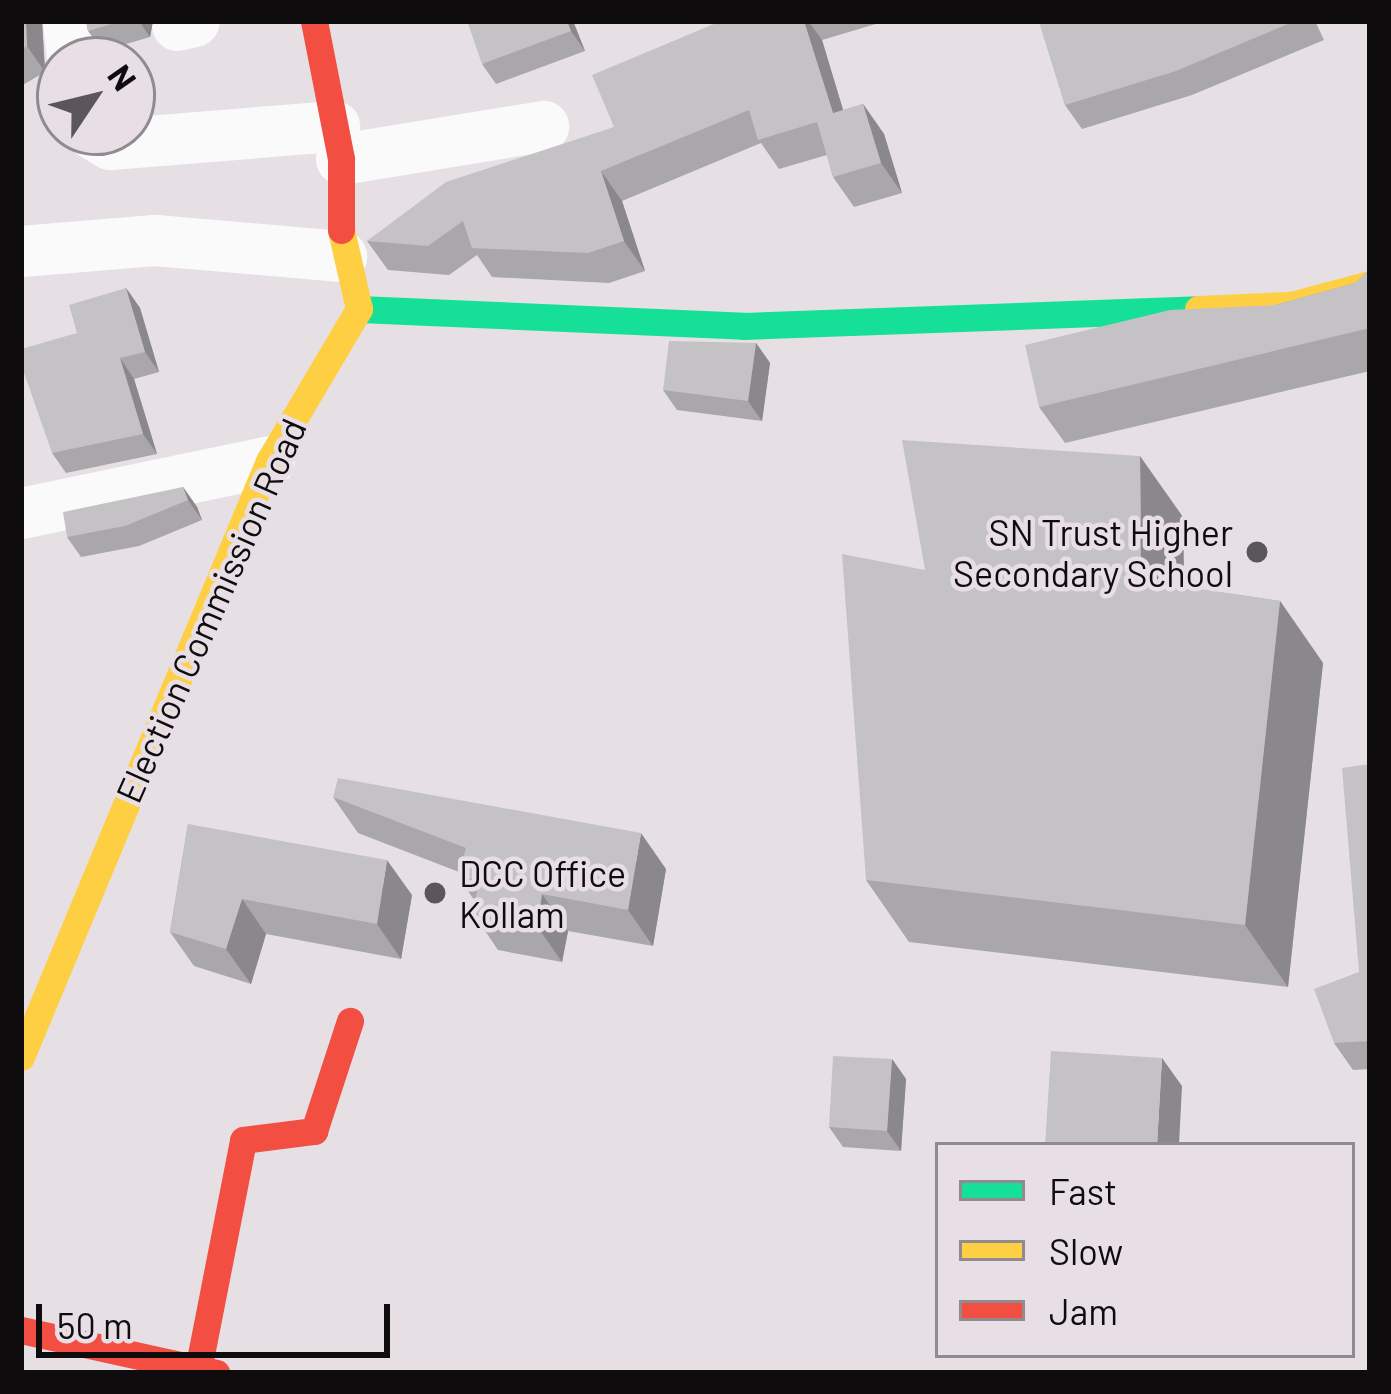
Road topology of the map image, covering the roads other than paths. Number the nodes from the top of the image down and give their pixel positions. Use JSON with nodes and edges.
{"nodes":[{"id":1,"x":314,"y":21,"type":"edge"},
{"id":2,"x":543,"y":126,"type":"dead end"},
{"id":3,"x":338,"y":143,"type":"junction"},
{"id":4,"x":156,"y":144,"type":"edge"},
{"id":5,"x":21,"y":250,"type":"edge"},
{"id":6,"x":341,"y":256,"type":"junction"},
{"id":7,"x":1370,"y":284,"type":"edge"},
{"id":8,"x":358,"y":309,"type":"junction"},
{"id":9,"x":269,"y":461,"type":"junction"},
{"id":10,"x":21,"y":513,"type":"edge"},
{"id":11,"x":350,"y":1021,"type":"dead end"},
{"id":12,"x":21,"y":1057,"type":"edge"},
{"id":13,"x":21,"y":1330,"type":"edge"},
{"id":14,"x":207,"y":1371,"type":"edge"}],
"edges":[{"from":1,"to":3,"type":"street"},
{"from":2,"to":3,"type":"street"},
{"from":3,"to":4,"type":"street"},
{"from":3,"to":6,"type":"street"},
{"from":5,"to":6,"type":"street"},
{"from":6,"to":8,"type":"street"},
{"from":7,"to":8,"type":"street"},
{"from":8,"to":9,"type":"street","name":"Election Commission Road"},
{"from":9,"to":10,"type":"street"},
{"from":9,"to":12,"type":"street","name":"Election Commission Road"},
{"from":11,"to":14,"type":"street"},
{"from":13,"to":14,"type":"street"}]}
